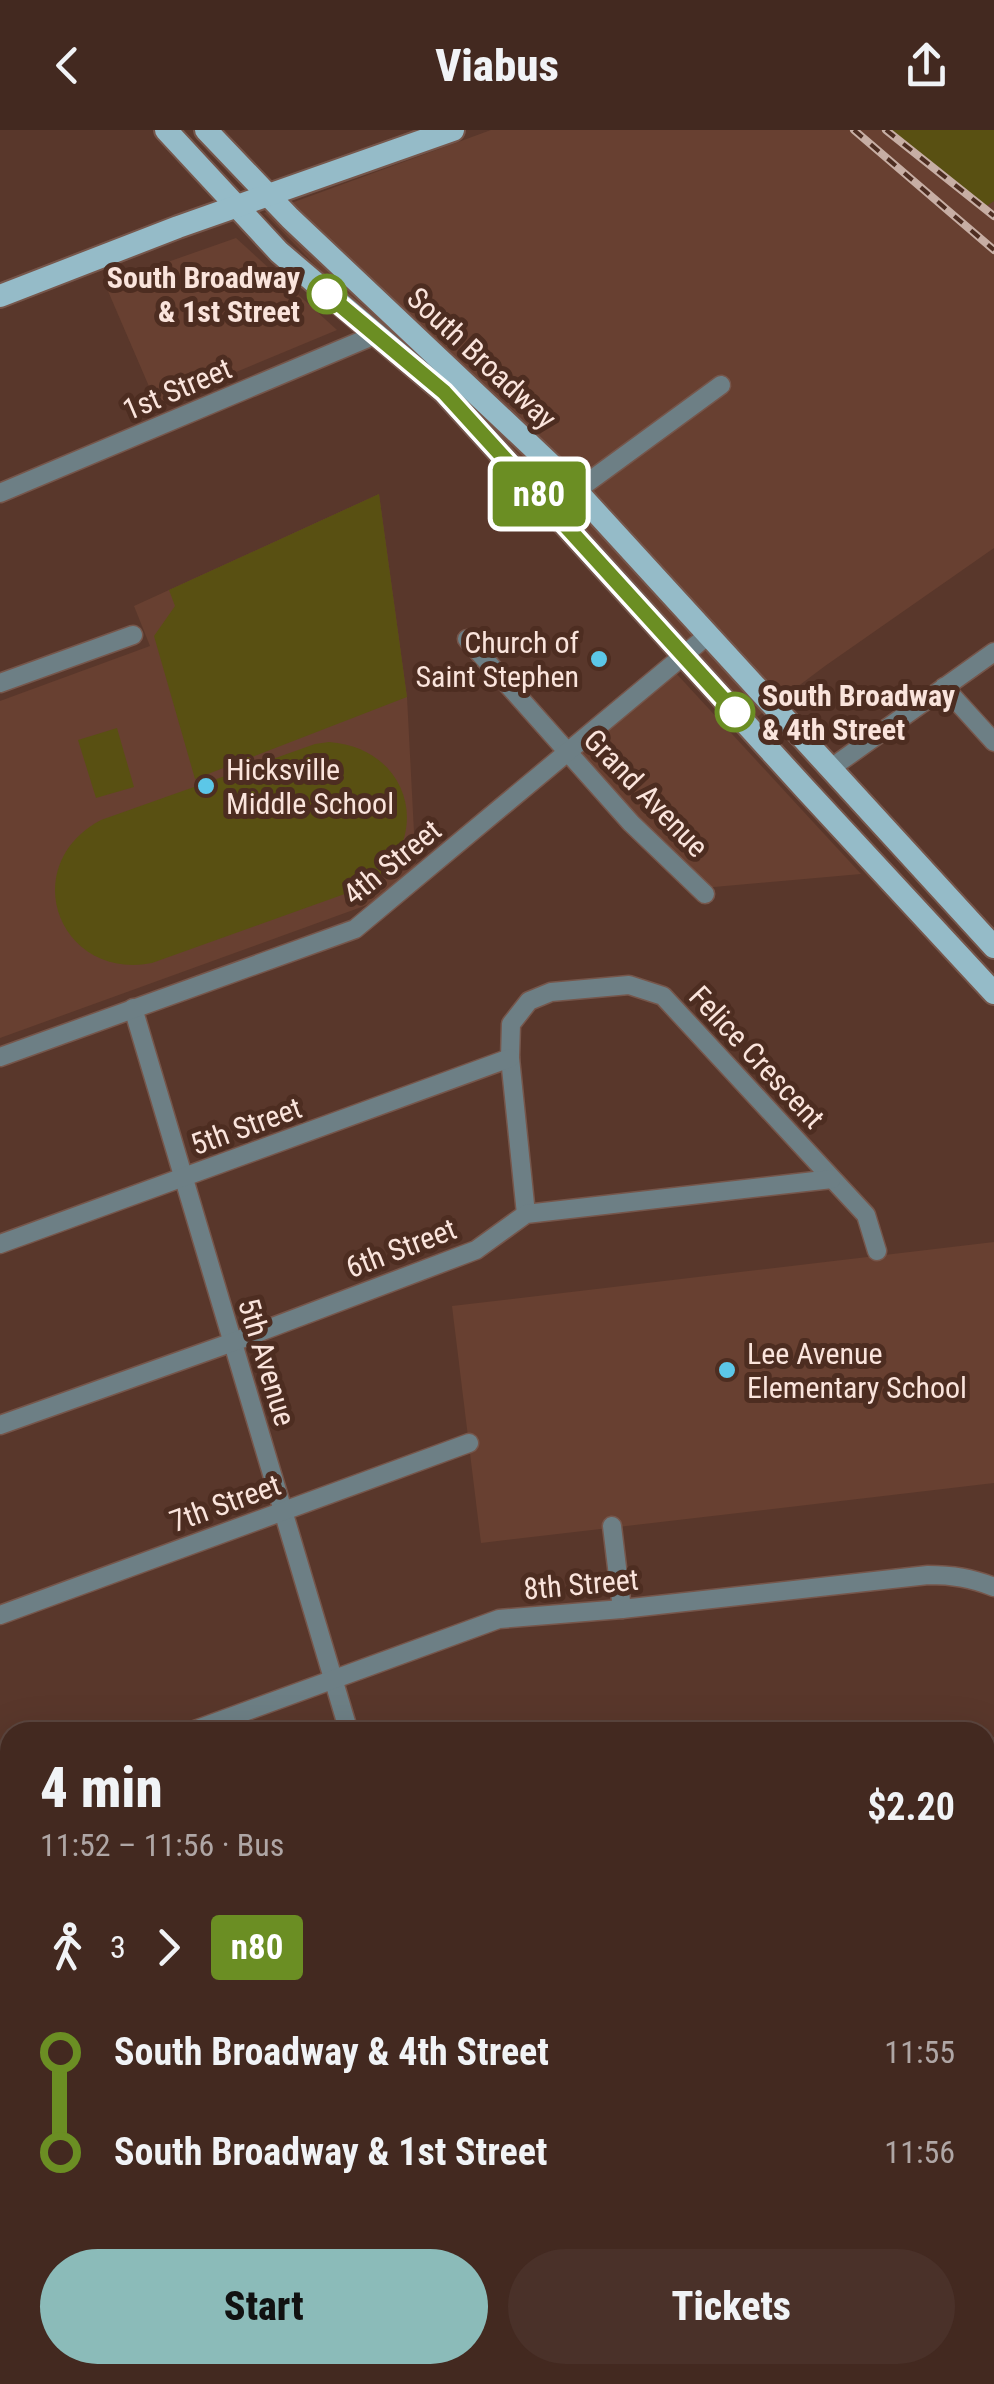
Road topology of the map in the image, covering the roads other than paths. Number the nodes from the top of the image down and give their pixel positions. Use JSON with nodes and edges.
{"nodes":[{"id":1,"x":166,"y":130,"type":"edge"},
{"id":2,"x":206,"y":130,"type":"edge"},
{"id":3,"x":454,"y":130,"type":"edge"},
{"id":4,"x":254,"y":200,"type":"junction"},
{"id":5,"x":0,"y":296,"type":"edge"},
{"id":6,"x":375,"y":334,"type":"junction"},
{"id":7,"x":721,"y":385,"type":"dead end"},
{"id":8,"x":576,"y":491,"type":"junction"},
{"id":9,"x":0,"y":493,"type":"edge"},
{"id":10,"x":133,"y":635,"type":"dead end"},
{"id":11,"x":708,"y":635,"type":"junction"},
{"id":12,"x":467,"y":639,"type":"dead end"},
{"id":13,"x":994,"y":652,"type":"edge"},
{"id":14,"x":684,"y":656,"type":"junction"},
{"id":15,"x":0,"y":683,"type":"edge"},
{"id":16,"x":944,"y":687,"type":"junction"},
{"id":17,"x":994,"y":742,"type":"edge"},
{"id":18,"x":568,"y":752,"type":"junction"},
{"id":19,"x":831,"y":768,"type":"junction"},
{"id":20,"x":706,"y":894,"type":"dead end"},
{"id":21,"x":994,"y":948,"type":"edge"},
{"id":22,"x":994,"y":993,"type":"edge"},
{"id":23,"x":133,"y":1008,"type":"junction"},
{"id":24,"x":0,"y":1057,"type":"edge"},
{"id":25,"x":510,"y":1058,"type":"junction"},
{"id":26,"x":184,"y":1178,"type":"junction"},
{"id":27,"x":832,"y":1178,"type":"junction"},
{"id":28,"x":526,"y":1214,"type":"junction"},
{"id":29,"x":0,"y":1244,"type":"edge"},
{"id":30,"x":876,"y":1250,"type":"dead end"},
{"id":31,"x":232,"y":1342,"type":"junction"},
{"id":32,"x":0,"y":1425,"type":"edge"},
{"id":33,"x":469,"y":1442,"type":"dead end"},
{"id":34,"x":283,"y":1511,"type":"junction"},
{"id":35,"x":612,"y":1526,"type":"dead end"},
{"id":36,"x":994,"y":1586,"type":"edge"},
{"id":37,"x":622,"y":1608,"type":"junction"},
{"id":38,"x":0,"y":1615,"type":"edge"},
{"id":39,"x":334,"y":1680,"type":"junction"},
{"id":40,"x":217,"y":1722,"type":"edge"},
{"id":41,"x":346,"y":1722,"type":"edge"}],
"edges":[{"from":1,"to":4,"type":"main road","name":"South Broadway"},
{"from":2,"to":4,"type":"main road","name":"South Broadway"},
{"from":3,"to":4,"type":"main road"},
{"from":4,"to":5,"type":"main road"},
{"from":4,"to":6,"type":"main road","name":"South Broadway"},
{"from":4,"to":8,"type":"main road","name":"South Broadway"},
{"from":6,"to":9,"type":"street","name":"1st Street"},
{"from":6,"to":14,"type":"main road","name":"South Broadway"},
{"from":7,"to":8,"type":"street"},
{"from":8,"to":11,"type":"main road","name":"South Broadway"},
{"from":10,"to":15,"type":"street"},
{"from":11,"to":14,"type":"street","name":"4th Street"},
{"from":11,"to":19,"type":"main road","name":"South Broadway"},
{"from":12,"to":18,"type":"street","name":"Grand Avenue"},
{"from":13,"to":16,"type":"street"},
{"from":14,"to":18,"type":"street","name":"4th Street"},
{"from":14,"to":22,"type":"main road","name":"South Broadway"},
{"from":16,"to":17,"type":"street"},
{"from":16,"to":19,"type":"street"},
{"from":18,"to":20,"type":"street","name":"Grand Avenue"},
{"from":18,"to":23,"type":"street","name":"4th Street"},
{"from":19,"to":21,"type":"main road","name":"South Broadway"},
{"from":23,"to":24,"type":"street","name":"4th Street"},
{"from":23,"to":26,"type":"street","name":"5th Avenue"},
{"from":25,"to":26,"type":"street","name":"5th Street"},
{"from":25,"to":27,"type":"street","name":"Felice Crescent"},
{"from":25,"to":28,"type":"street","name":"Felice Crescent"},
{"from":26,"to":29,"type":"street","name":"5th Street"},
{"from":26,"to":31,"type":"street","name":"5th Avenue"},
{"from":27,"to":28,"type":"street","name":"6th Street"},
{"from":27,"to":30,"type":"street","name":"Felice Crescent"},
{"from":28,"to":31,"type":"street","name":"6th Street"},
{"from":31,"to":32,"type":"street","name":"6th Street"},
{"from":31,"to":34,"type":"street","name":"5th Avenue"},
{"from":33,"to":34,"type":"street","name":"7th Street"},
{"from":34,"to":38,"type":"street","name":"7th Street"},
{"from":34,"to":39,"type":"street","name":"5th Avenue"},
{"from":35,"to":37,"type":"street"},
{"from":36,"to":37,"type":"street","name":"8th Street"},
{"from":37,"to":39,"type":"street","name":"8th Street"},
{"from":39,"to":40,"type":"street","name":"8th Street"},
{"from":39,"to":41,"type":"street","name":"5th Avenue"}]}
